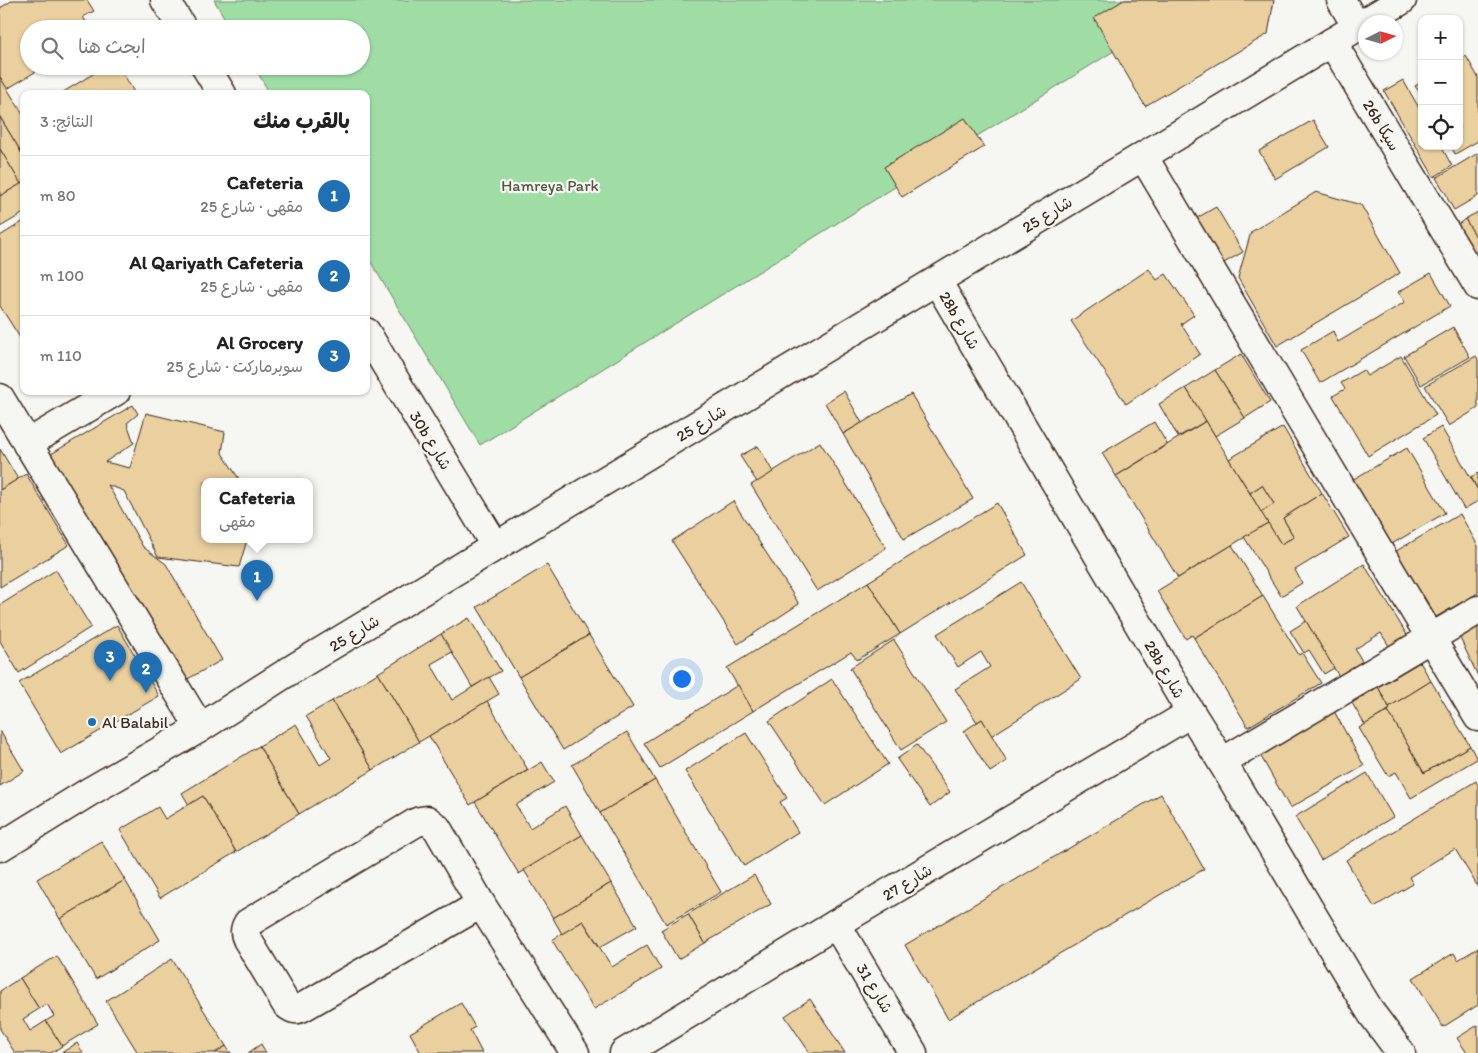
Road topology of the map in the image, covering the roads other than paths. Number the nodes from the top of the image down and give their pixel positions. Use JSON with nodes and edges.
{"nodes":[{"id":1,"x":165,"y":0,"type":"edge"},
{"id":2,"x":1341,"y":0,"type":"edge"},
{"id":3,"x":1402,"y":0,"type":"edge"},
{"id":4,"x":177,"y":20,"type":"edge"},
{"id":5,"x":1357,"y":27,"type":"junction"},
{"id":6,"x":1332,"y":42,"type":"junction"},
{"id":7,"x":211,"y":75,"type":"edge"},
{"id":8,"x":220,"y":90,"type":"edge"},
{"id":9,"x":1143,"y":156,"type":"junction"},
{"id":10,"x":937,"y":281,"type":"junction"},
{"id":11,"x":1478,"y":286,"type":"edge"},
{"id":12,"x":370,"y":339,"type":"edge"},
{"id":13,"x":109,"y":395,"type":"edge"},
{"id":14,"x":0,"y":398,"type":"edge"},
{"id":15,"x":27,"y":444,"type":"junction"},
{"id":16,"x":496,"y":547,"type":"junction"},
{"id":17,"x":1478,"y":610,"type":"edge"},
{"id":18,"x":1431,"y":638,"type":"junction"},
{"id":19,"x":1191,"y":713,"type":"junction"},
{"id":20,"x":1478,"y":716,"type":"edge"},
{"id":21,"x":200,"y":728,"type":"junction"},
{"id":22,"x":1222,"y":762,"type":"junction"},
{"id":23,"x":0,"y":847,"type":"edge"},
{"id":24,"x":482,"y":904,"type":"junction"},
{"id":25,"x":836,"y":924,"type":"junction"},
{"id":26,"x":574,"y":1053,"type":"edge"},
{"id":27,"x":624,"y":1053,"type":"edge"},
{"id":28,"x":913,"y":1053,"type":"edge"},
{"id":29,"x":1401,"y":1053,"type":"edge"}],
"edges":[{"from":1,"to":4,"type":"street"},
{"from":2,"to":5,"type":"street"},
{"from":3,"to":5,"type":"street","name":"شارع 25"},
{"from":5,"to":6,"type":"street","name":"شارع 25"},
{"from":6,"to":9,"type":"street","name":"شارع 25"},
{"from":6,"to":11,"type":"street","name":"26b سيكا"},
{"from":7,"to":8,"type":"street"},
{"from":9,"to":10,"type":"street","name":"شارع 25"},
{"from":9,"to":18,"type":"street"},
{"from":10,"to":16,"type":"street","name":"شارع 25"},
{"from":10,"to":19,"type":"street","name":"28b شارع"},
{"from":12,"to":16,"type":"street","name":"30b شارع"},
{"from":13,"to":15,"type":"street"},
{"from":14,"to":15,"type":"street"},
{"from":15,"to":21,"type":"street"},
{"from":16,"to":21,"type":"street","name":"شارع 25"},
{"from":17,"to":18,"type":"street"},
{"from":18,"to":20,"type":"street"},
{"from":18,"to":22,"type":"street"},
{"from":19,"to":22,"type":"street","name":"28b شارع"},
{"from":19,"to":25,"type":"street","name":"شارع 27"},
{"from":21,"to":23,"type":"street","name":"شارع 25"},
{"from":22,"to":29,"type":"street","name":"28b شارع"},
{"from":24,"to":24,"type":"street"},
{"from":24,"to":26,"type":"street"},
{"from":25,"to":27,"type":"street","name":"شارع 27"},
{"from":25,"to":28,"type":"street","name":"شارع 31"}]}
